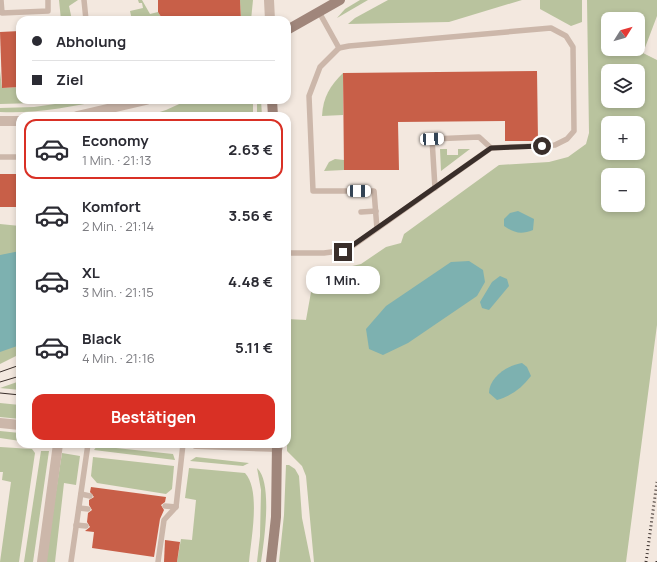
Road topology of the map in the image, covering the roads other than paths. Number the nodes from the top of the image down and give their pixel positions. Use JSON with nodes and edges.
{"nodes":[{"id":1,"x":1,"y":0,"type":"edge"},
{"id":2,"x":48,"y":0,"type":"edge"},
{"id":3,"x":84,"y":0,"type":"edge"},
{"id":4,"x":269,"y":0,"type":"edge"},
{"id":5,"x":340,"y":0,"type":"edge"},
{"id":6,"x":319,"y":12,"type":"junction"},
{"id":7,"x":86,"y":16,"type":"edge"},
{"id":8,"x":270,"y":16,"type":"edge"},
{"id":9,"x":291,"y":28,"type":"edge"},
{"id":10,"x":339,"y":48,"type":"junction"},
{"id":11,"x":129,"y":104,"type":"edge"},
{"id":12,"x":94,"y":112,"type":"edge"},
{"id":13,"x":0,"y":121,"type":"edge"},
{"id":14,"x":16,"y":121,"type":"edge"},
{"id":15,"x":491,"y":148,"type":"junction"},
{"id":16,"x":0,"y":157,"type":"edge"},
{"id":17,"x":16,"y":157,"type":"edge"},
{"id":18,"x":435,"y":188,"type":"junction"},
{"id":19,"x":361,"y":212,"type":"dead end"},
{"id":20,"x":376,"y":212,"type":"junction"},
{"id":21,"x":377,"y":229,"type":"junction"},
{"id":22,"x":291,"y":253,"type":"edge"},
{"id":23,"x":0,"y":423,"type":"edge"},
{"id":24,"x":16,"y":425,"type":"edge"},
{"id":25,"x":57,"y":448,"type":"edge"},
{"id":26,"x":87,"y":448,"type":"edge"},
{"id":27,"x":183,"y":448,"type":"edge"},
{"id":28,"x":277,"y":448,"type":"edge"},
{"id":29,"x":81,"y":494,"type":"junction"},
{"id":30,"x":90,"y":496,"type":"dead end"},
{"id":31,"x":164,"y":506,"type":"dead end"},
{"id":32,"x":176,"y":507,"type":"junction"},
{"id":33,"x":79,"y":508,"type":"junction"},
{"id":34,"x":88,"y":510,"type":"dead end"},
{"id":35,"x":76,"y":525,"type":"junction"},
{"id":36,"x":86,"y":526,"type":"dead end"},
{"id":37,"x":42,"y":562,"type":"edge"},
{"id":38,"x":71,"y":562,"type":"edge"},
{"id":39,"x":158,"y":562,"type":"edge"},
{"id":40,"x":271,"y":562,"type":"edge"}],
"edges":[{"from":1,"to":2,"type":"lane"},
{"from":3,"to":7,"type":"lane"},
{"from":4,"to":8,"type":"street"},
{"from":5,"to":6,"type":"main road"},
{"from":6,"to":9,"type":"main road"},
{"from":6,"to":10,"type":"lane"},
{"from":10,"to":15,"type":"lane"},
{"from":10,"to":20,"type":"lane"},
{"from":11,"to":12,"type":"street"},
{"from":13,"to":14,"type":"street"},
{"from":15,"to":18,"type":"lane"},
{"from":15,"to":18,"type":"lane"},
{"from":16,"to":17,"type":"lane"},
{"from":18,"to":21,"type":"lane"},
{"from":19,"to":20,"type":"lane"},
{"from":20,"to":21,"type":"lane"},
{"from":21,"to":22,"type":"lane"},
{"from":23,"to":24,"type":"street"},
{"from":25,"to":37,"type":"street"},
{"from":26,"to":29,"type":"lane"},
{"from":27,"to":32,"type":"lane"},
{"from":28,"to":40,"type":"main road"},
{"from":29,"to":30,"type":"lane"},
{"from":29,"to":33,"type":"lane"},
{"from":31,"to":32,"type":"lane"},
{"from":32,"to":39,"type":"lane"},
{"from":33,"to":34,"type":"lane"},
{"from":33,"to":35,"type":"lane"},
{"from":35,"to":36,"type":"lane"},
{"from":35,"to":38,"type":"lane"}]}
